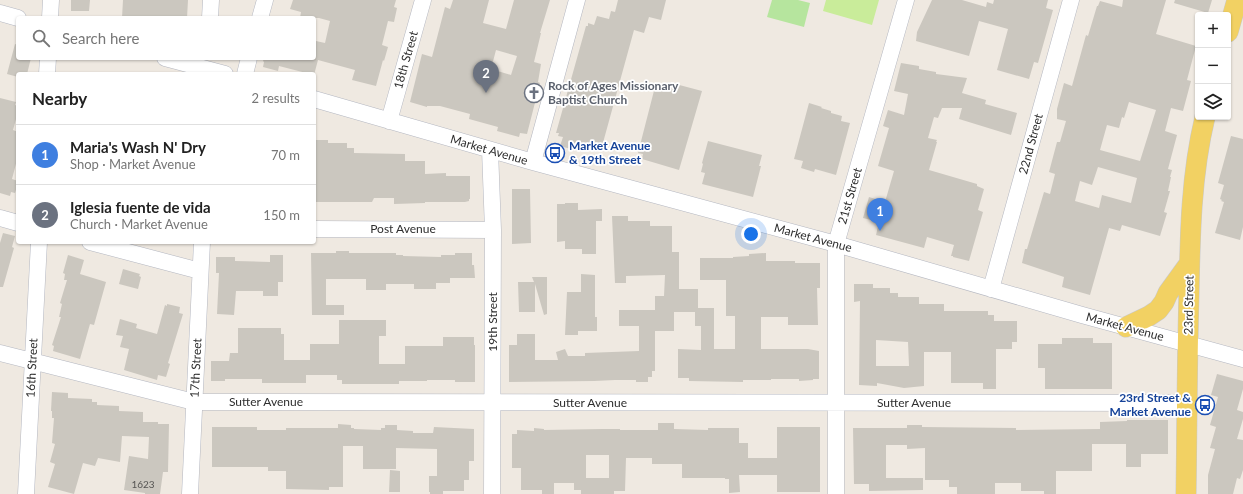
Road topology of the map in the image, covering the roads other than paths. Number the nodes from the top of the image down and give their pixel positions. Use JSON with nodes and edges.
{"nodes":[{"id":1,"x":51,"y":0,"type":"edge"},
{"id":2,"x":211,"y":0,"type":"edge"},
{"id":3,"x":265,"y":0,"type":"edge"},
{"id":4,"x":423,"y":0,"type":"edge"},
{"id":5,"x":577,"y":0,"type":"edge"},
{"id":6,"x":906,"y":0,"type":"edge"},
{"id":7,"x":1071,"y":0,"type":"edge"},
{"id":8,"x":1237,"y":0,"type":"edge"},
{"id":9,"x":0,"y":13,"type":"edge"},
{"id":10,"x":50,"y":16,"type":"edge"},
{"id":11,"x":210,"y":16,"type":"edge"},
{"id":12,"x":261,"y":16,"type":"edge"},
{"id":13,"x":16,"y":17,"type":"edge"},
{"id":14,"x":1231,"y":21,"type":"edge"},
{"id":15,"x":48,"y":60,"type":"edge"},
{"id":16,"x":175,"y":60,"type":"edge"},
{"id":17,"x":248,"y":60,"type":"edge"},
{"id":18,"x":208,"y":67,"type":"edge"},
{"id":19,"x":48,"y":72,"type":"edge"},
{"id":20,"x":220,"y":72,"type":"edge"},
{"id":21,"x":246,"y":72,"type":"edge"},
{"id":22,"x":316,"y":100,"type":"edge"},
{"id":23,"x":1204,"y":120,"type":"edge"},
{"id":24,"x":389,"y":121,"type":"junction"},
{"id":25,"x":490,"y":150,"type":"junction"},
{"id":26,"x":534,"y":162,"type":"junction"},
{"id":27,"x":0,"y":218,"type":"edge"},
{"id":28,"x":16,"y":222,"type":"edge"},
{"id":29,"x":316,"y":229,"type":"edge"},
{"id":30,"x":493,"y":230,"type":"junction"},
{"id":31,"x":39,"y":244,"type":"edge"},
{"id":32,"x":98,"y":244,"type":"edge"},
{"id":33,"x":202,"y":244,"type":"edge"},
{"id":34,"x":836,"y":244,"type":"junction"},
{"id":35,"x":1189,"y":264,"type":"junction"},
{"id":36,"x":200,"y":271,"type":"junction"},
{"id":37,"x":991,"y":289,"type":"junction"},
{"id":38,"x":1126,"y":327,"type":"junction"},
{"id":39,"x":1188,"y":344,"type":"junction"},
{"id":40,"x":0,"y":352,"type":"edge"},
{"id":41,"x":1243,"y":359,"type":"edge"},
{"id":42,"x":33,"y":362,"type":"junction"},
{"id":43,"x":194,"y":402,"type":"junction"},
{"id":44,"x":492,"y":403,"type":"junction"},
{"id":45,"x":836,"y":403,"type":"junction"},
{"id":46,"x":1187,"y":403,"type":"junction"},
{"id":47,"x":26,"y":494,"type":"edge"},
{"id":48,"x":190,"y":494,"type":"edge"},
{"id":49,"x":492,"y":494,"type":"edge"},
{"id":50,"x":836,"y":494,"type":"edge"},
{"id":51,"x":1186,"y":494,"type":"edge"}],
"edges":[{"from":1,"to":10,"type":"street"},
{"from":2,"to":11,"type":"street"},
{"from":3,"to":12,"type":"street"},
{"from":4,"to":24,"type":"street","name":"18th Street"},
{"from":5,"to":26,"type":"street"},
{"from":6,"to":34,"type":"street","name":"21st Street"},
{"from":7,"to":37,"type":"street","name":"22nd Street"},
{"from":8,"to":14,"type":"main road"},
{"from":9,"to":13,"type":"street"},
{"from":15,"to":19,"type":"street"},
{"from":16,"to":18,"type":"street"},
{"from":17,"to":21,"type":"street"},
{"from":18,"to":20,"type":"street"},
{"from":22,"to":24,"type":"street","name":"Market Avenue"},
{"from":23,"to":35,"type":"main road","name":"23rd Street"},
{"from":24,"to":25,"type":"street","name":"Market Avenue"},
{"from":25,"to":26,"type":"street","name":"Market Avenue"},
{"from":25,"to":30,"type":"street","name":"19th Street"},
{"from":26,"to":34,"type":"street","name":"Market Avenue"},
{"from":27,"to":28,"type":"street"},
{"from":29,"to":30,"type":"street","name":"Post Avenue"},
{"from":30,"to":44,"type":"street","name":"19th Street"},
{"from":31,"to":42,"type":"street","name":"16th Street"},
{"from":32,"to":36,"type":"street"},
{"from":33,"to":36,"type":"street","name":"17th Street"},
{"from":34,"to":37,"type":"street","name":"Market Avenue"},
{"from":34,"to":45,"type":"street","name":"21st Street"},
{"from":35,"to":38,"type":"main road"},
{"from":35,"to":39,"type":"main road","name":"23rd Street"},
{"from":36,"to":43,"type":"street","name":"17th Street"},
{"from":37,"to":38,"type":"street","name":"Market Avenue"},
{"from":38,"to":39,"type":"street","name":"Market Avenue"},
{"from":39,"to":41,"type":"street","name":"Market Avenue"},
{"from":39,"to":46,"type":"main road","name":"23rd Street"},
{"from":40,"to":42,"type":"street","name":"Sutter Avenue"},
{"from":42,"to":43,"type":"street","name":"Sutter Avenue"},
{"from":42,"to":47,"type":"street","name":"16th Street"},
{"from":43,"to":44,"type":"street","name":"Sutter Avenue"},
{"from":43,"to":48,"type":"street","name":"17th Street"},
{"from":44,"to":45,"type":"street","name":"Sutter Avenue"},
{"from":44,"to":49,"type":"street","name":"19th Street"},
{"from":45,"to":46,"type":"street","name":"Sutter Avenue"},
{"from":45,"to":50,"type":"street","name":"21st Street"},
{"from":46,"to":51,"type":"main road","name":"23rd Street"}]}
